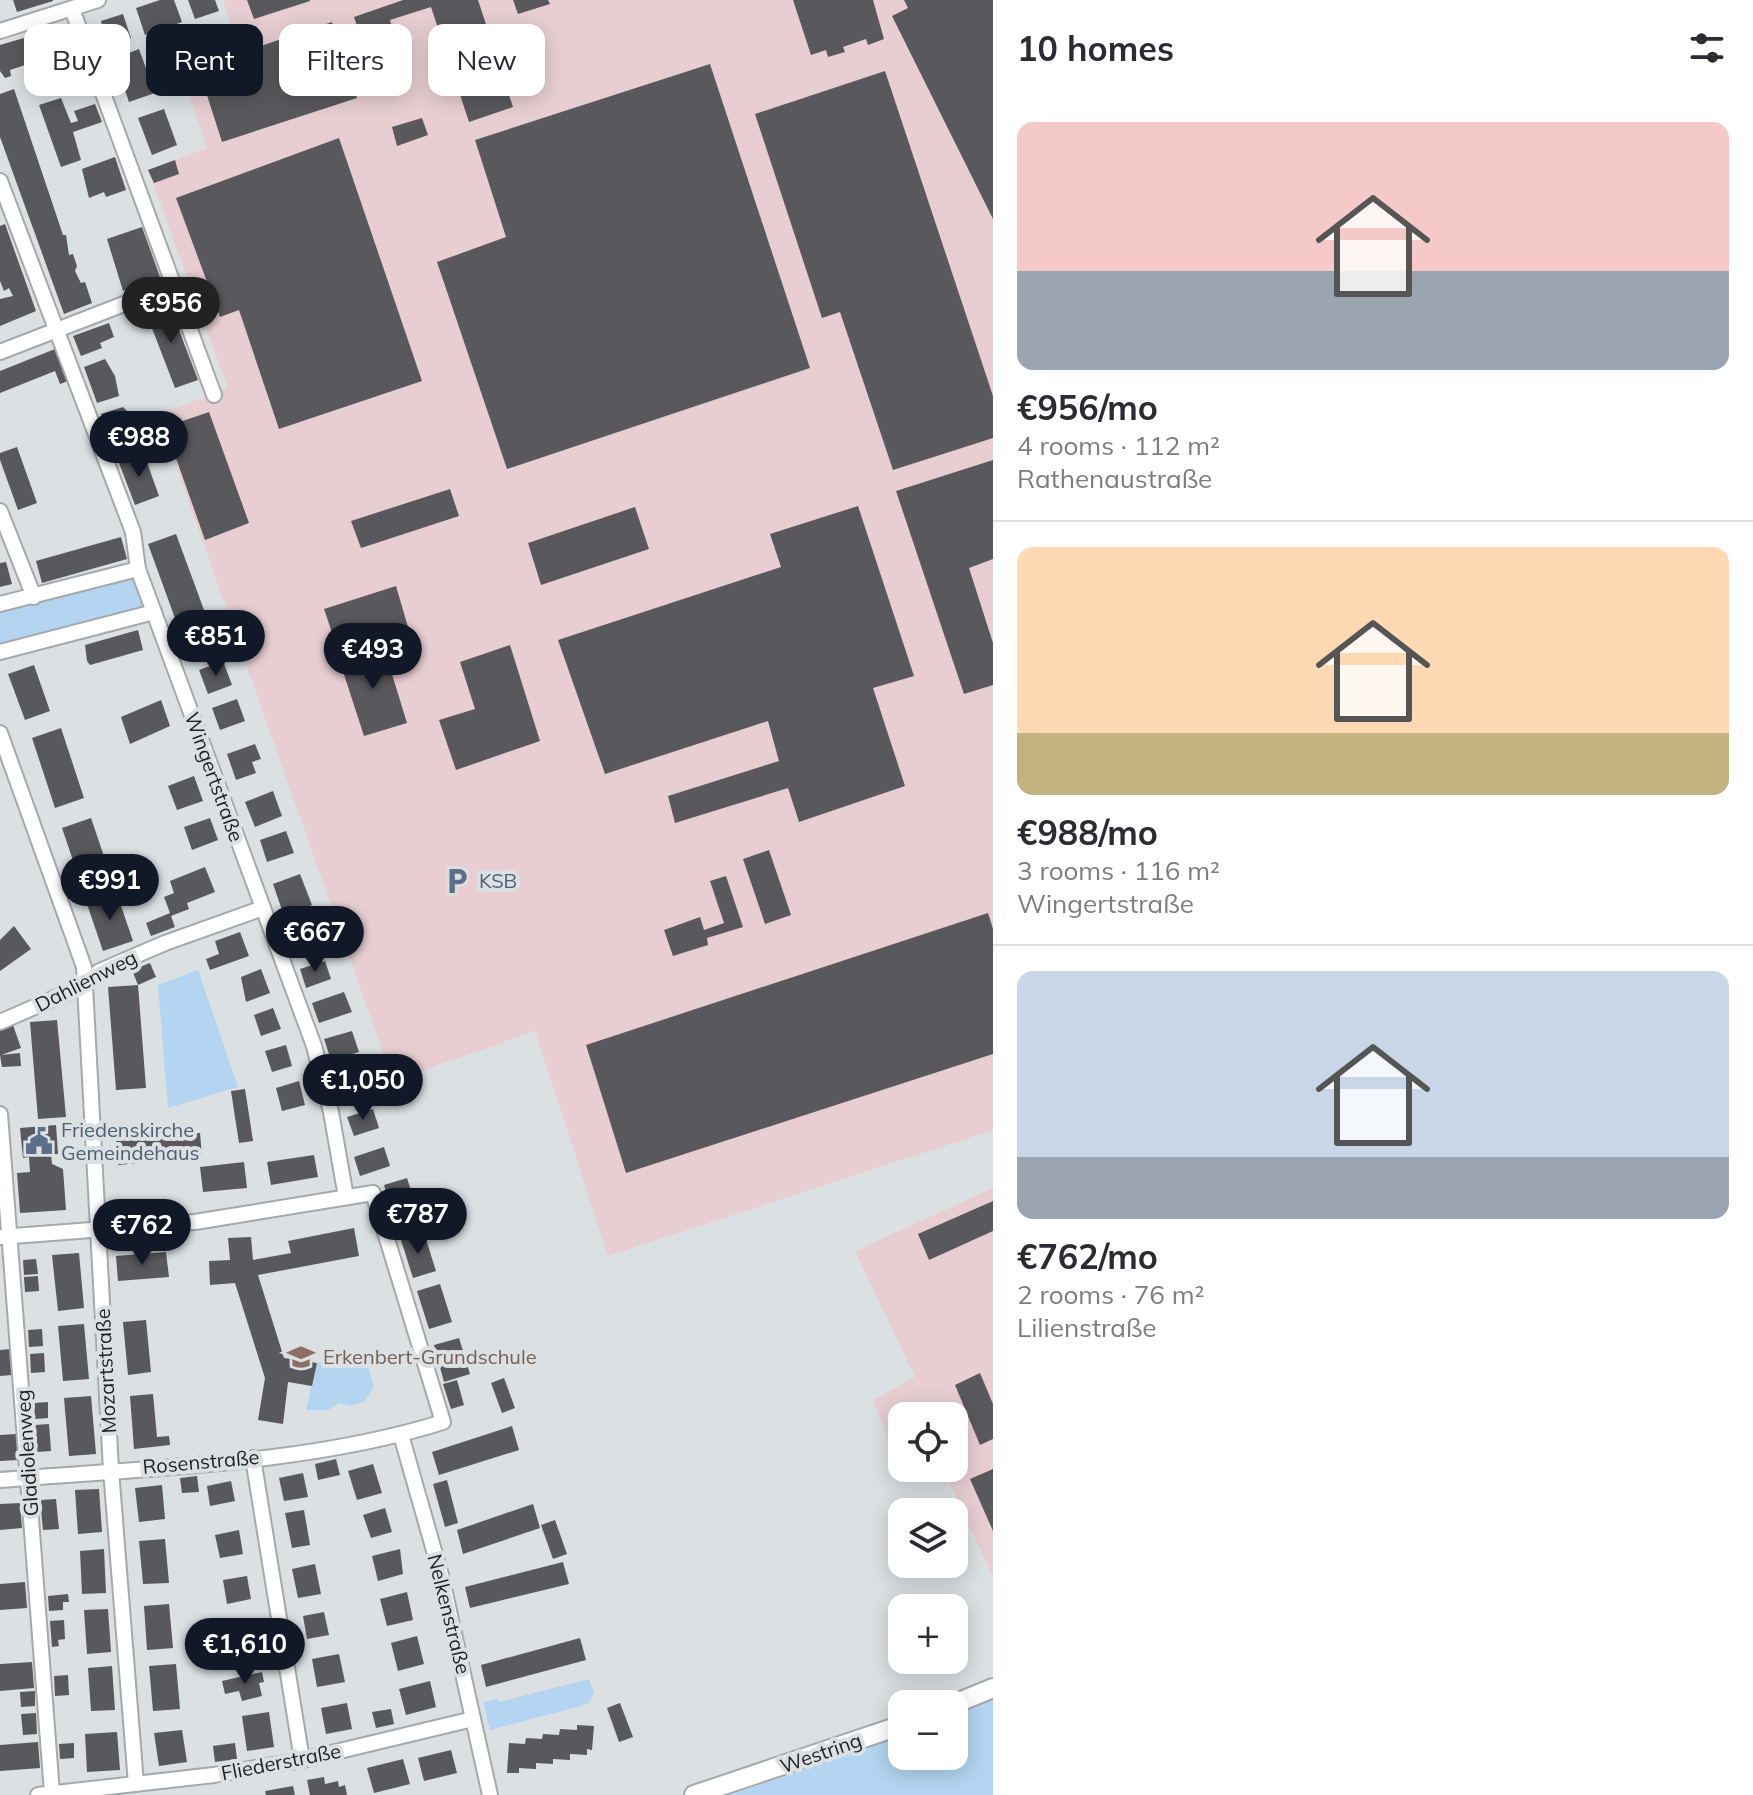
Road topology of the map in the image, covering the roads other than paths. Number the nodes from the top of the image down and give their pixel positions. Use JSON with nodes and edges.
{"nodes":[{"id":1,"x":98,"y":0,"type":"edge"},
{"id":2,"x":72,"y":9,"type":"junction"},
{"id":3,"x":0,"y":31,"type":"edge"},
{"id":4,"x":0,"y":181,"type":"edge"},
{"id":5,"x":173,"y":285,"type":"junction"},
{"id":6,"x":58,"y":329,"type":"junction"},
{"id":7,"x":0,"y":352,"type":"edge"},
{"id":8,"x":214,"y":395,"type":"dead end"},
{"id":9,"x":0,"y":511,"type":"edge"},
{"id":10,"x":138,"y":569,"type":"junction"},
{"id":11,"x":34,"y":597,"type":"junction"},
{"id":12,"x":0,"y":604,"type":"edge"},
{"id":13,"x":154,"y":612,"type":"junction"},
{"id":14,"x":0,"y":652,"type":"edge"},
{"id":15,"x":0,"y":733,"type":"edge"},
{"id":16,"x":263,"y":908,"type":"junction"},
{"id":17,"x":85,"y":983,"type":"junction"},
{"id":18,"x":0,"y":1022,"type":"edge"},
{"id":19,"x":0,"y":1114,"type":"edge"},
{"id":20,"x":346,"y":1197,"type":"junction"},
{"id":21,"x":97,"y":1230,"type":"junction"},
{"id":22,"x":5,"y":1236,"type":"edge"},
{"id":23,"x":401,"y":1435,"type":"junction"},
{"id":24,"x":253,"y":1458,"type":"junction"},
{"id":25,"x":111,"y":1470,"type":"junction"},
{"id":26,"x":29,"y":1477,"type":"junction"},
{"id":27,"x":0,"y":1480,"type":"edge"},
{"id":28,"x":993,"y":1688,"type":"edge"},
{"id":29,"x":968,"y":1698,"type":"edge"},
{"id":30,"x":473,"y":1719,"type":"junction"},
{"id":31,"x":888,"y":1730,"type":"edge"},
{"id":32,"x":302,"y":1760,"type":"junction"},
{"id":33,"x":136,"y":1784,"type":"junction"},
{"id":34,"x":45,"y":1794,"type":"edge"},
{"id":35,"x":490,"y":1795,"type":"edge"},
{"id":36,"x":694,"y":1795,"type":"edge"}],
"edges":[{"from":1,"to":2,"type":"street"},
{"from":2,"to":3,"type":"street"},
{"from":2,"to":5,"type":"street"},
{"from":4,"to":6,"type":"street","name":"Wingertstraße"},
{"from":5,"to":6,"type":"street"},
{"from":5,"to":8,"type":"street"},
{"from":6,"to":7,"type":"street"},
{"from":6,"to":10,"type":"street","name":"Wingertstraße"},
{"from":9,"to":11,"type":"street"},
{"from":10,"to":11,"type":"street"},
{"from":10,"to":13,"type":"street","name":"Wingertstraße"},
{"from":11,"to":12,"type":"street"},
{"from":13,"to":14,"type":"street"},
{"from":13,"to":16,"type":"street","name":"Wingertstraße"},
{"from":15,"to":17,"type":"street","name":"Mozartstraße"},
{"from":16,"to":17,"type":"street","name":"Dahlienweg"},
{"from":16,"to":20,"type":"street","name":"Wingertstraße"},
{"from":17,"to":18,"type":"street","name":"Dahlienweg"},
{"from":17,"to":21,"type":"street","name":"Mozartstraße"},
{"from":19,"to":22,"type":"street","name":"Gladiolenweg"},
{"from":20,"to":21,"type":"street"},
{"from":20,"to":23,"type":"street","name":"Rosenstraße"},
{"from":21,"to":22,"type":"street"},
{"from":21,"to":25,"type":"street","name":"Mozartstraße"},
{"from":22,"to":26,"type":"street","name":"Gladiolenweg"},
{"from":23,"to":24,"type":"street","name":"Rosenstraße"},
{"from":23,"to":30,"type":"street","name":"Nelkenstraße"},
{"from":24,"to":25,"type":"street","name":"Rosenstraße"},
{"from":24,"to":32,"type":"street"},
{"from":25,"to":26,"type":"street","name":"Rosenstraße"},
{"from":25,"to":33,"type":"street","name":"Mozartstraße"},
{"from":26,"to":27,"type":"street","name":"Rosenstraße"},
{"from":26,"to":34,"type":"street","name":"Gladiolenweg"},
{"from":28,"to":29,"type":"street"},
{"from":30,"to":32,"type":"street","name":"Fliederstraße"},
{"from":30,"to":35,"type":"street","name":"Nelkenstraße"},
{"from":31,"to":36,"type":"street","name":"Westring"},
{"from":32,"to":33,"type":"street","name":"Fliederstraße"},
{"from":33,"to":34,"type":"street","name":"Fliederstraße"}]}
